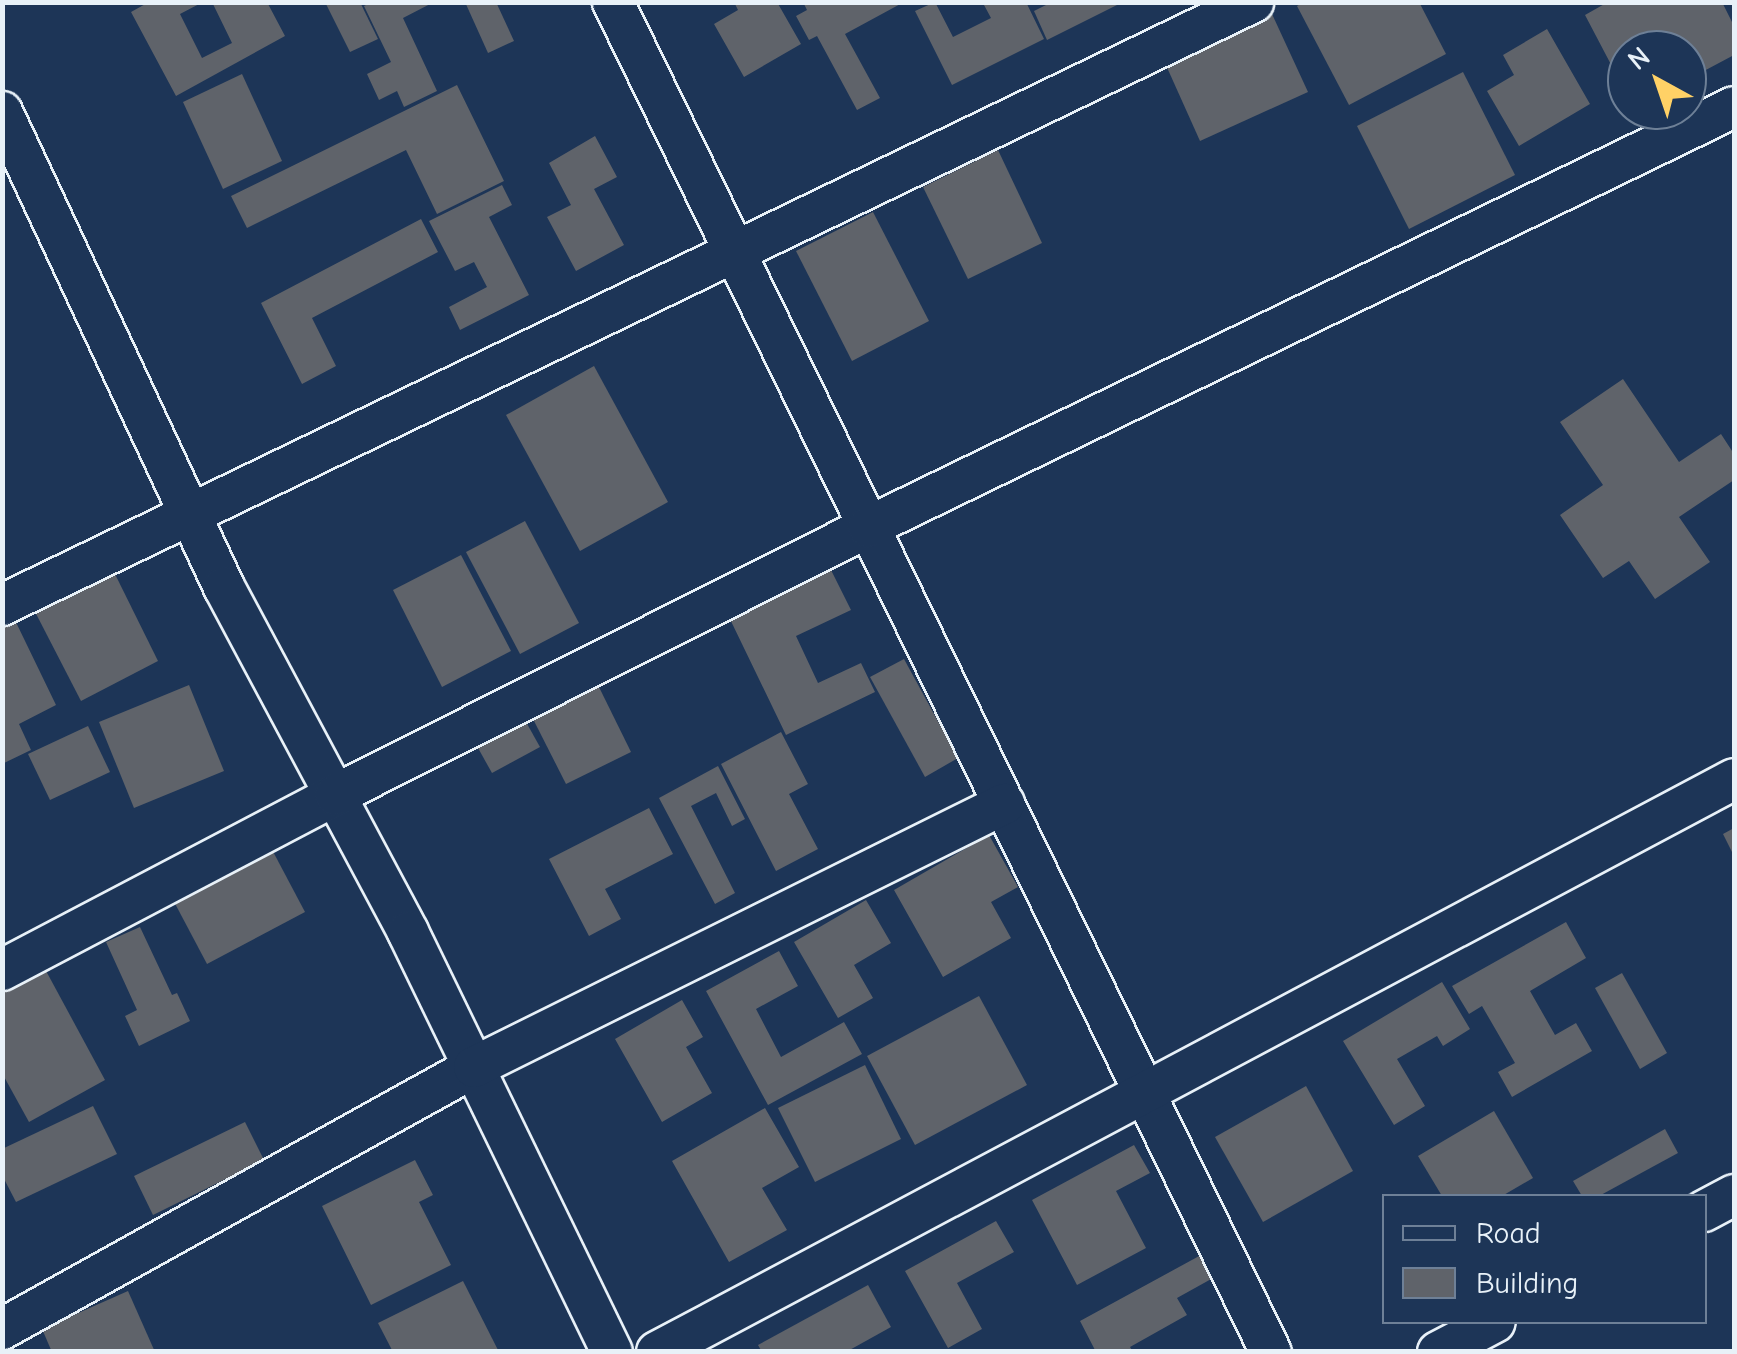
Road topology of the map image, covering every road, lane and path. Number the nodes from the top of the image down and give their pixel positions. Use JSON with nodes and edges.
{"nodes":[{"id":1,"x":613,"y":2,"type":"edge"},
{"id":2,"x":1253,"y":2,"type":"edge"},
{"id":3,"x":1734,"y":107,"type":"edge"},
{"id":4,"x":2,"y":112,"type":"edge"},
{"id":5,"x":736,"y":255,"type":"junction"},
{"id":6,"x":191,"y":515,"type":"junction"},
{"id":7,"x":868,"y":527,"type":"junction"},
{"id":8,"x":2,"y":606,"type":"edge"},
{"id":9,"x":1734,"y":778,"type":"edge"},
{"id":10,"x":335,"y":796,"type":"junction"},
{"id":11,"x":1004,"y":804,"type":"junction"},
{"id":12,"x":2,"y":970,"type":"edge"},
{"id":13,"x":474,"y":1067,"type":"junction"},
{"id":14,"x":1144,"y":1092,"type":"junction"},
{"id":15,"x":1734,"y":1196,"type":"edge"},
{"id":16,"x":1707,"y":1210,"type":"edge"},
{"id":17,"x":1491,"y":1324,"type":"edge"},
{"id":18,"x":2,"y":1329,"type":"edge"},
{"id":19,"x":612,"y":1352,"type":"edge"},
{"id":20,"x":657,"y":1352,"type":"edge"},
{"id":21,"x":1272,"y":1352,"type":"edge"},
{"id":22,"x":1438,"y":1352,"type":"edge"}],
"edges":[{"from":1,"to":5,"type":"street"},
{"from":2,"to":5,"type":"street"},
{"from":3,"to":7,"type":"street"},
{"from":4,"to":6,"type":"street"},
{"from":5,"to":6,"type":"street"},
{"from":5,"to":7,"type":"street"},
{"from":6,"to":8,"type":"street"},
{"from":6,"to":10,"type":"street"},
{"from":7,"to":10,"type":"street"},
{"from":7,"to":11,"type":"street"},
{"from":9,"to":14,"type":"street"},
{"from":10,"to":12,"type":"street"},
{"from":10,"to":13,"type":"street"},
{"from":11,"to":13,"type":"street"},
{"from":11,"to":14,"type":"street"},
{"from":13,"to":18,"type":"street"},
{"from":13,"to":19,"type":"street"},
{"from":14,"to":20,"type":"street"},
{"from":14,"to":21,"type":"street"},
{"from":15,"to":16,"type":"street"},
{"from":17,"to":22,"type":"street"}]}
